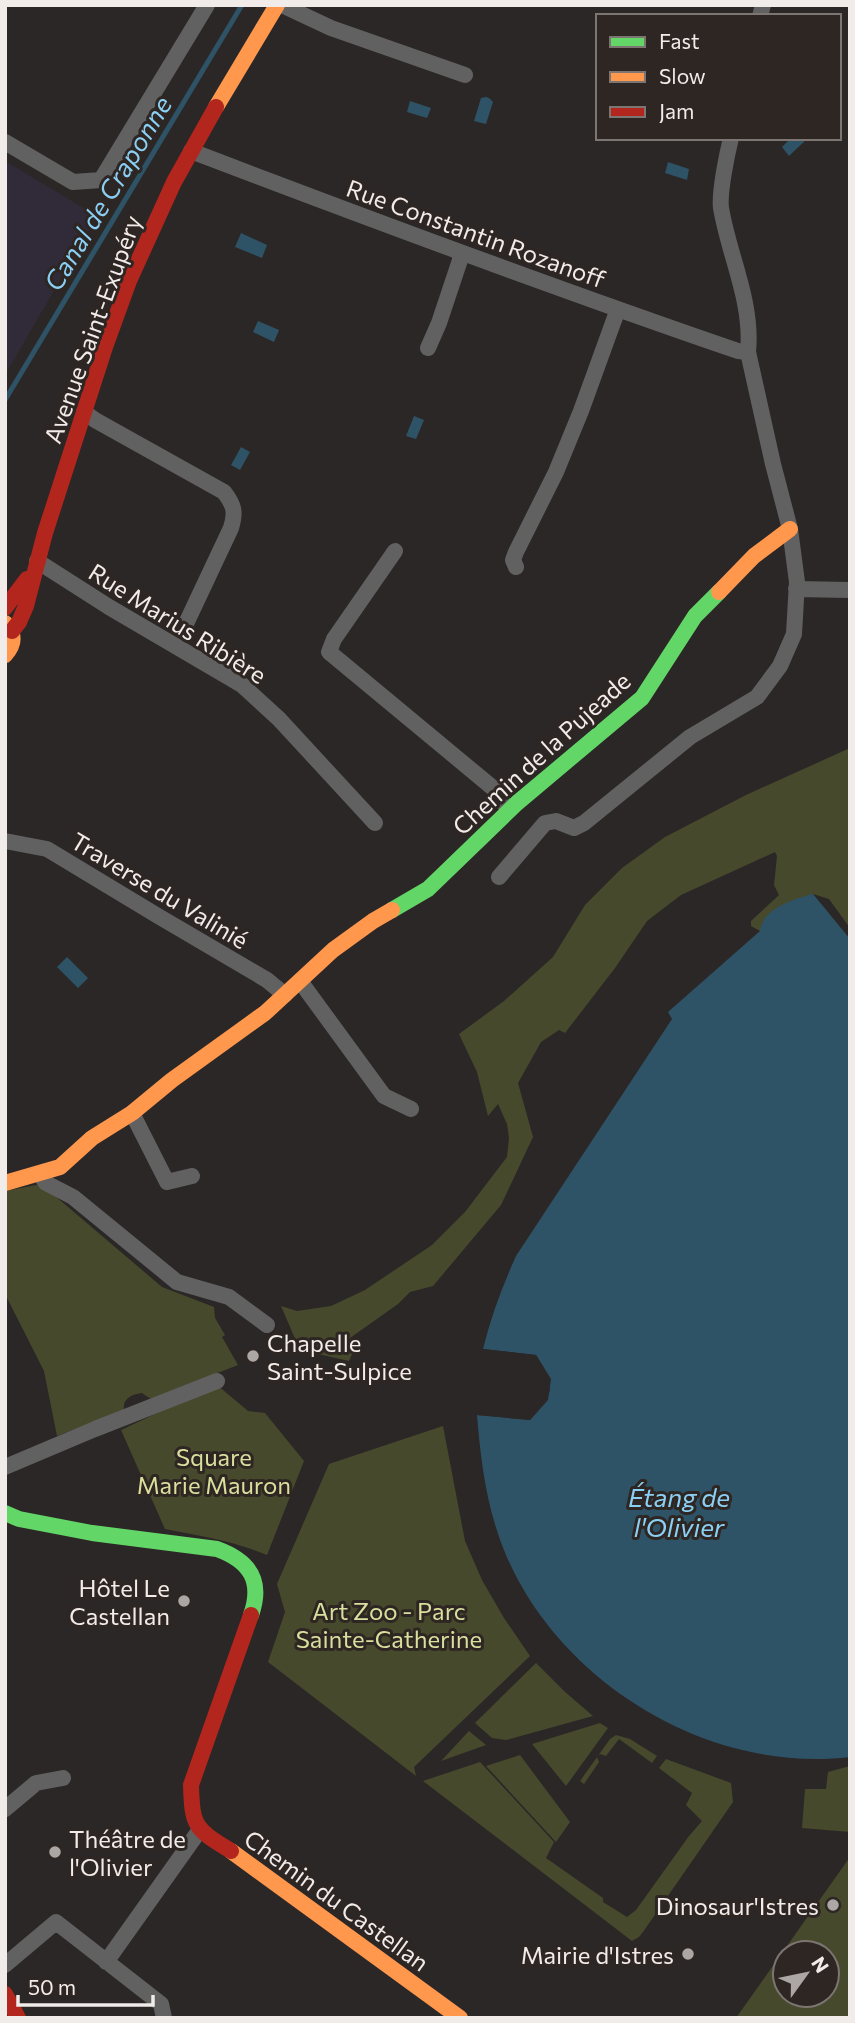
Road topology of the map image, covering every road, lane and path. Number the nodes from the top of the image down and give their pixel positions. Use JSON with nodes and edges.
{"nodes":[{"id":1,"x":207,"y":5,"type":"edge"},
{"id":2,"x":280,"y":5,"type":"edge"},
{"id":3,"x":465,"y":75,"type":"dead end"},
{"id":4,"x":730,"y":140,"type":"edge"},
{"id":5,"x":5,"y":142,"type":"edge"},
{"id":6,"x":191,"y":151,"type":"junction"},
{"id":7,"x":460,"y":252,"type":"junction"},
{"id":8,"x":618,"y":309,"type":"junction"},
{"id":9,"x":428,"y":348,"type":"dead end"},
{"id":10,"x":748,"y":352,"type":"junction"},
{"id":11,"x":84,"y":412,"type":"junction"},
{"id":12,"x":790,"y":529,"type":"junction"},
{"id":13,"x":395,"y":551,"type":"dead end"},
{"id":14,"x":36,"y":565,"type":"junction"},
{"id":15,"x":516,"y":567,"type":"dead end"},
{"id":16,"x":796,"y":589,"type":"junction"},
{"id":17,"x":850,"y":590,"type":"edge"},
{"id":18,"x":5,"y":608,"type":"edge"},
{"id":19,"x":9,"y":627,"type":"edge"},
{"id":20,"x":183,"y":631,"type":"dead end"},
{"id":21,"x":6,"y":658,"type":"edge"},
{"id":22,"x":509,"y":810,"type":"junction"},
{"id":23,"x":375,"y":823,"type":"dead end"},
{"id":24,"x":5,"y":841,"type":"edge"},
{"id":25,"x":499,"y":877,"type":"dead end"},
{"id":26,"x":300,"y":981,"type":"junction"},
{"id":27,"x":285,"y":995,"type":"junction"},
{"id":28,"x":411,"y":1110,"type":"dead end"},
{"id":29,"x":132,"y":1113,"type":"junction"},
{"id":30,"x":40,"y":1174,"type":"junction"},
{"id":31,"x":192,"y":1176,"type":"dead end"},
{"id":32,"x":5,"y":1183,"type":"edge"},
{"id":33,"x":267,"y":1325,"type":"dead end"},
{"id":34,"x":217,"y":1381,"type":"dead end"},
{"id":35,"x":5,"y":1466,"type":"edge"},
{"id":36,"x":5,"y":1513,"type":"edge"},
{"id":37,"x":63,"y":1778,"type":"dead end"},
{"id":38,"x":5,"y":1809,"type":"edge"},
{"id":39,"x":195,"y":1823,"type":"junction"},
{"id":40,"x":106,"y":1962,"type":"junction"},
{"id":41,"x":5,"y":1965,"type":"edge"},
{"id":42,"x":5,"y":1994,"type":"edge"},
{"id":43,"x":436,"y":2011,"type":"edge"},
{"id":44,"x":18,"y":2018,"type":"edge"},
{"id":45,"x":164,"y":2018,"type":"edge"},
{"id":46,"x":460,"y":2018,"type":"edge"}],
"edges":[{"from":1,"to":5,"type":"street"},
{"from":2,"to":3,"type":"street"},
{"from":2,"to":6,"type":"street","name":"Avenue Saint-Exupéry"},
{"from":4,"to":10,"type":"street"},
{"from":6,"to":7,"type":"street","name":"Rue Constantin Rozanoff"},
{"from":6,"to":11,"type":"street","name":"Avenue Saint-Exupéry"},
{"from":7,"to":8,"type":"street","name":"Rue Constantin Rozanoff"},
{"from":7,"to":9,"type":"street"},
{"from":8,"to":10,"type":"street","name":"Rue Constantin Rozanoff"},
{"from":8,"to":15,"type":"street"},
{"from":10,"to":12,"type":"street"},
{"from":11,"to":14,"type":"street","name":"Avenue Saint-Exupéry"},
{"from":11,"to":20,"type":"street"},
{"from":12,"to":16,"type":"street"},
{"from":12,"to":22,"type":"street","name":"Chemin de la Pujeade"},
{"from":13,"to":22,"type":"street"},
{"from":14,"to":18,"type":"street"},
{"from":14,"to":19,"type":"street"},
{"from":14,"to":23,"type":"street","name":"Rue Marius Ribière"},
{"from":16,"to":17,"type":"street"},
{"from":16,"to":25,"type":"street"},
{"from":19,"to":21,"type":"street"},
{"from":22,"to":26,"type":"street","name":"Chemin de la Pujeade"},
{"from":24,"to":27,"type":"street","name":"Traverse du Valinié"},
{"from":26,"to":27,"type":"street","name":"Chemin de la Pujeade"},
{"from":26,"to":28,"type":"street"},
{"from":27,"to":29,"type":"street","name":"Chemin de la Pujeade"},
{"from":29,"to":30,"type":"street","name":"Chemin de la Pujeade"},
{"from":29,"to":31,"type":"street"},
{"from":30,"to":32,"type":"street","name":"Chemin de la Pujeade"},
{"from":30,"to":33,"type":"street"},
{"from":34,"to":35,"type":"street"},
{"from":36,"to":39,"type":"street"},
{"from":37,"to":38,"type":"street"},
{"from":39,"to":40,"type":"street"},
{"from":39,"to":43,"type":"street","name":"Chemin du Castellan"},
{"from":40,"to":41,"type":"street"},
{"from":40,"to":45,"type":"street"},
{"from":42,"to":44,"type":"street"},
{"from":43,"to":46,"type":"street","name":"Chemin du Castellan"}]}
